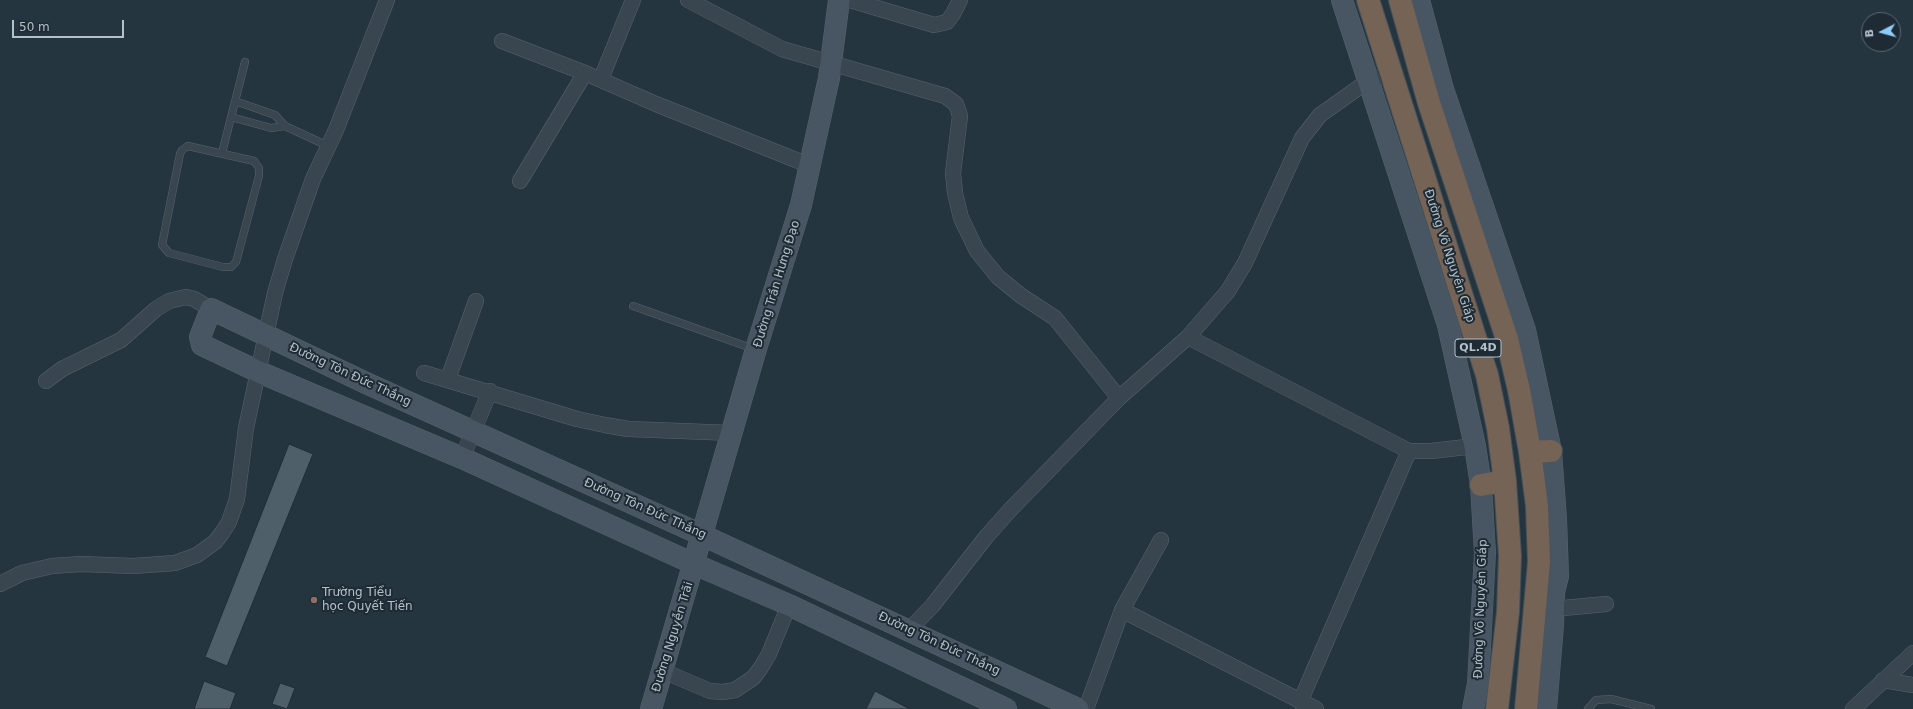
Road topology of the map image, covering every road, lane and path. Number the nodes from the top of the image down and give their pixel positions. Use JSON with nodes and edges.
{"nodes":[{"id":1,"x":387,"y":0,"type":"edge"},
{"id":2,"x":633,"y":0,"type":"edge"},
{"id":3,"x":688,"y":0,"type":"edge"},
{"id":4,"x":839,"y":0,"type":"edge"},
{"id":5,"x":850,"y":0,"type":"edge"},
{"id":6,"x":960,"y":0,"type":"edge"},
{"id":7,"x":1342,"y":0,"type":"edge"},
{"id":8,"x":1368,"y":0,"type":"edge"},
{"id":9,"x":1400,"y":0,"type":"edge"},
{"id":10,"x":1419,"y":0,"type":"edge"},
{"id":11,"x":502,"y":42,"type":"dead end"},
{"id":12,"x":246,"y":62,"type":"dead end"},
{"id":13,"x":831,"y":63,"type":"junction"},
{"id":14,"x":585,"y":73,"type":"junction"},
{"id":15,"x":1391,"y":74,"type":"junction"},
{"id":16,"x":601,"y":79,"type":"junction"},
{"id":17,"x":1368,"y":81,"type":"junction"},
{"id":18,"x":235,"y":101,"type":"junction"},
{"id":19,"x":231,"y":117,"type":"junction"},
{"id":20,"x":286,"y":126,"type":"junction"},
{"id":21,"x":328,"y":146,"type":"junction"},
{"id":22,"x":222,"y":153,"type":"junction"},
{"id":23,"x":810,"y":166,"type":"junction"},
{"id":24,"x":520,"y":181,"type":"dead end"},
{"id":25,"x":476,"y":301,"type":"dead end"},
{"id":26,"x":633,"y":306,"type":"dead end"},
{"id":27,"x":211,"y":308,"type":"junction"},
{"id":28,"x":265,"y":336,"type":"junction"},
{"id":29,"x":1188,"y":337,"type":"junction"},
{"id":30,"x":756,"y":349,"type":"junction"},
{"id":31,"x":259,"y":372,"type":"junction"},
{"id":32,"x":424,"y":372,"type":"dead end"},
{"id":33,"x":448,"y":379,"type":"junction"},
{"id":34,"x":46,"y":382,"type":"dead end"},
{"id":35,"x":490,"y":392,"type":"junction"},
{"id":36,"x":1119,"y":398,"type":"junction"},
{"id":37,"x":473,"y":432,"type":"junction"},
{"id":38,"x":733,"y":433,"type":"junction"},
{"id":39,"x":1474,"y":446,"type":"junction"},
{"id":40,"x":1409,"y":451,"type":"junction"},
{"id":41,"x":1540,"y":451,"type":"junction"},
{"id":42,"x":462,"y":458,"type":"junction"},
{"id":43,"x":1505,"y":481,"type":"junction"},
{"id":44,"x":1481,"y":485,"type":"junction"},
{"id":45,"x":702,"y":535,"type":"junction"},
{"id":46,"x":1161,"y":540,"type":"dead end"},
{"id":47,"x":694,"y":564,"type":"junction"},
{"id":48,"x":0,"y":584,"type":"edge"},
{"id":49,"x":1606,"y":604,"type":"dead end"},
{"id":50,"x":789,"y":605,"type":"junction"},
{"id":51,"x":1553,"y":609,"type":"junction"},
{"id":52,"x":1122,"y":610,"type":"junction"},
{"id":53,"x":909,"y":630,"type":"junction"},
{"id":54,"x":1913,"y":653,"type":"edge"},
{"id":55,"x":663,"y":671,"type":"junction"},
{"id":56,"x":1883,"y":680,"type":"junction"},
{"id":57,"x":1913,"y":685,"type":"edge"},
{"id":58,"x":1300,"y":702,"type":"junction"},
{"id":59,"x":651,"y":709,"type":"edge"},
{"id":60,"x":1006,"y":709,"type":"edge"},
{"id":61,"x":1078,"y":709,"type":"edge"},
{"id":62,"x":1086,"y":709,"type":"edge"},
{"id":63,"x":1316,"y":709,"type":"edge"},
{"id":64,"x":1474,"y":709,"type":"edge"},
{"id":65,"x":1497,"y":709,"type":"edge"},
{"id":66,"x":1526,"y":709,"type":"edge"},
{"id":67,"x":1546,"y":709,"type":"edge"},
{"id":68,"x":1588,"y":709,"type":"edge"},
{"id":69,"x":1651,"y":709,"type":"edge"},
{"id":70,"x":1853,"y":709,"type":"edge"}],
"edges":[{"from":1,"to":21,"type":"street"},
{"from":2,"to":16,"type":"street"},
{"from":3,"to":13,"type":"street"},
{"from":4,"to":13,"type":"street","name":"Đường Trần Hưng Đạo"},
{"from":5,"to":6,"type":"street"},
{"from":7,"to":17,"type":"street","name":"Đường Võ Nguyên Giáp"},
{"from":8,"to":15,"type":"highway","name":"Đường Võ Nguyên Giáp","number":"QL.4D"},
{"from":9,"to":41,"type":"highway","number":"QL.4D"},
{"from":10,"to":41,"type":"street"},
{"from":11,"to":14,"type":"street"},
{"from":12,"to":18,"type":"lane"},
{"from":13,"to":23,"type":"street","name":"Đường Trần Hưng Đạo"},
{"from":13,"to":36,"type":"street"},
{"from":14,"to":16,"type":"street"},
{"from":14,"to":24,"type":"street"},
{"from":15,"to":17,"type":"street"},
{"from":15,"to":43,"type":"highway","name":"Đường Võ Nguyên Giáp","number":"QL.4D"},
{"from":16,"to":23,"type":"street"},
{"from":17,"to":29,"type":"street"},
{"from":17,"to":39,"type":"street","name":"Đường Võ Nguyên Giáp"},
{"from":18,"to":19,"type":"lane"},
{"from":18,"to":20,"type":"lane"},
{"from":19,"to":20,"type":"lane"},
{"from":19,"to":22,"type":"lane"},
{"from":20,"to":21,"type":"lane"},
{"from":21,"to":28,"type":"street"},
{"from":22,"to":22,"type":"lane"},
{"from":23,"to":30,"type":"street","name":"Đường Trần Hưng Đạo"},
{"from":25,"to":33,"type":"street"},
{"from":26,"to":30,"type":"lane"},
{"from":27,"to":28,"type":"street","name":"Đường Tôn Đức Thắng"},
{"from":27,"to":31,"type":"street"},
{"from":27,"to":34,"type":"street"},
{"from":28,"to":31,"type":"street"},
{"from":28,"to":37,"type":"street","name":"Đường Tôn Đức Thắng"},
{"from":29,"to":36,"type":"street"},
{"from":29,"to":40,"type":"street"},
{"from":30,"to":38,"type":"street","name":"Đường Trần Hưng Đạo"},
{"from":31,"to":42,"type":"street"},
{"from":31,"to":48,"type":"street"},
{"from":32,"to":33,"type":"street"},
{"from":33,"to":35,"type":"street"},
{"from":35,"to":37,"type":"street"},
{"from":35,"to":38,"type":"street"},
{"from":36,"to":53,"type":"street"},
{"from":37,"to":42,"type":"street"},
{"from":37,"to":45,"type":"street","name":"Đường Tôn Đức Thắng"},
{"from":38,"to":45,"type":"street","name":"Đường Trần Hưng Đạo"},
{"from":39,"to":40,"type":"street"},
{"from":39,"to":44,"type":"street","name":"Đường Võ Nguyên Giáp"},
{"from":40,"to":58,"type":"street"},
{"from":41,"to":51,"type":"street"},
{"from":41,"to":66,"type":"highway","number":"QL.4D"},
{"from":42,"to":47,"type":"street"},
{"from":43,"to":44,"type":"highway"},
{"from":43,"to":65,"type":"highway","name":"Đường Võ Nguyên Giáp","number":"QL.4D"},
{"from":44,"to":64,"type":"street","name":"Đường Võ Nguyên Giáp"},
{"from":45,"to":47,"type":"street","name":"Đường Trần Hưng Đạo"},
{"from":45,"to":53,"type":"street","name":"Đường Tôn Đức Thắng"},
{"from":46,"to":52,"type":"street"},
{"from":47,"to":50,"type":"street"},
{"from":47,"to":55,"type":"street","name":"Đường Nguyễn Trãi"},
{"from":49,"to":51,"type":"street"},
{"from":50,"to":55,"type":"street"},
{"from":50,"to":60,"type":"street"},
{"from":51,"to":67,"type":"street"},
{"from":52,"to":58,"type":"street"},
{"from":52,"to":62,"type":"street"},
{"from":53,"to":61,"type":"street","name":"Đường Tôn Đức Thắng"},
{"from":54,"to":56,"type":"street"},
{"from":55,"to":59,"type":"street","name":"Đường Nguyễn Trãi"},
{"from":56,"to":57,"type":"street"},
{"from":56,"to":70,"type":"street"},
{"from":58,"to":63,"type":"street"},
{"from":68,"to":69,"type":"lane"}]}
